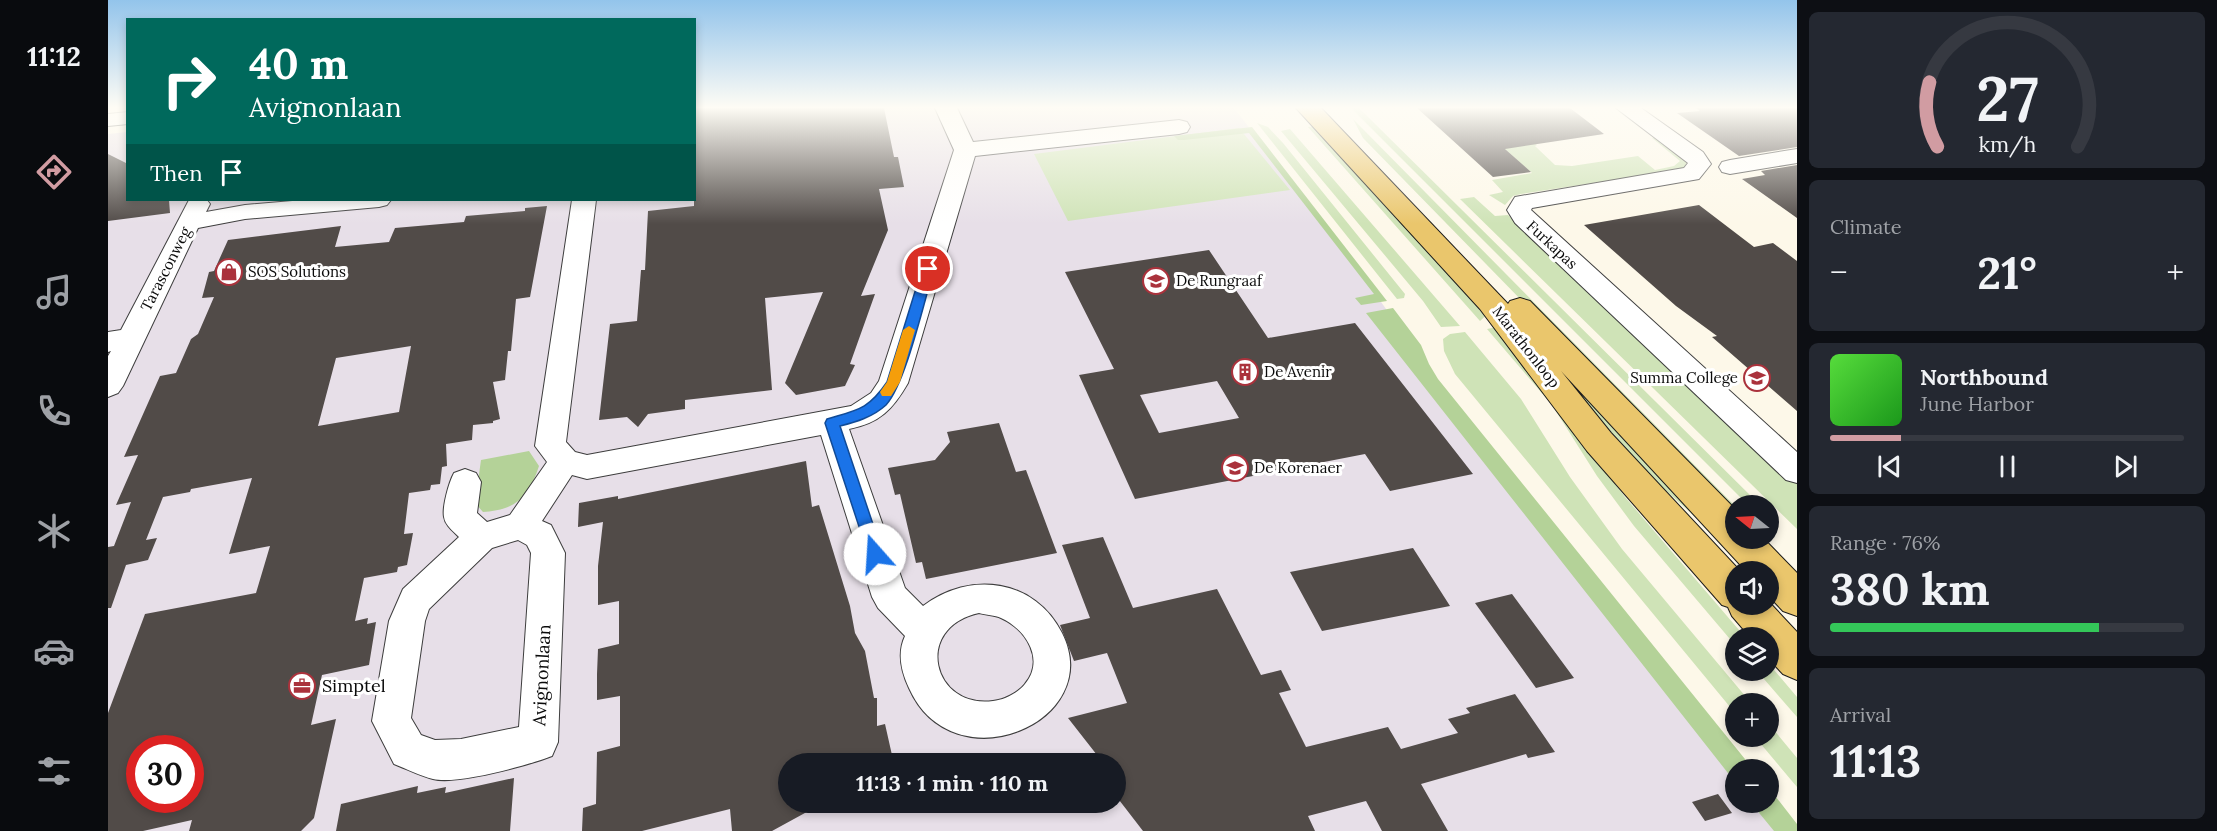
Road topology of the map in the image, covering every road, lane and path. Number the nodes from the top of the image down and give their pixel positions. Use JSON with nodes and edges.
{"nodes":[{"id":1,"x":964,"y":147,"type":"edge"},
{"id":2,"x":995,"y":147,"type":"edge"},
{"id":3,"x":1344,"y":147,"type":"edge"},
{"id":4,"x":1365,"y":147,"type":"edge"},
{"id":5,"x":1681,"y":147,"type":"edge"},
{"id":6,"x":965,"y":150,"type":"junction"},
{"id":7,"x":1797,"y":156,"type":"edge"},
{"id":8,"x":1730,"y":167,"type":"dead end"},
{"id":9,"x":368,"y":201,"type":"edge"},
{"id":10,"x":584,"y":201,"type":"edge"},
{"id":11,"x":195,"y":211,"type":"edge"},
{"id":12,"x":119,"y":340,"type":"edge"},
{"id":13,"x":108,"y":386,"type":"edge"},
{"id":14,"x":832,"y":423,"type":"junction"},
{"id":15,"x":565,"y":461,"type":"junction"},
{"id":16,"x":1797,"y":471,"type":"edge"},
{"id":17,"x":465,"y":482,"type":"dead end"},
{"id":18,"x":1725,"y":523,"type":"edge"},
{"id":19,"x":521,"y":526,"type":"junction"},
{"id":20,"x":481,"y":537,"type":"junction"},
{"id":21,"x":1749,"y":549,"type":"edge"},
{"id":22,"x":1725,"y":581,"type":"edge"},
{"id":23,"x":1797,"y":599,"type":"edge"},
{"id":24,"x":1756,"y":615,"type":"edge"},
{"id":25,"x":925,"y":630,"type":"dead end"},
{"id":26,"x":1797,"y":661,"type":"edge"}],
"edges":[{"from":1,"to":6,"type":"street"},
{"from":2,"to":6,"type":"street"},
{"from":3,"to":22,"type":"main road","name":"Marathonloop"},
{"from":4,"to":18,"type":"main road","name":"Marathonloop"},
{"from":5,"to":16,"type":"street","name":"Furkapas"},
{"from":6,"to":14,"type":"street"},
{"from":7,"to":8,"type":"street"},
{"from":9,"to":11,"type":"street"},
{"from":10,"to":15,"type":"street"},
{"from":11,"to":12,"type":"street","name":"Tarasconweg"},
{"from":12,"to":13,"type":"street","name":"Tarasconweg"},
{"from":14,"to":15,"type":"street"},
{"from":14,"to":25,"type":"street"},
{"from":15,"to":19,"type":"street"},
{"from":17,"to":20,"type":"street"},
{"from":19,"to":20,"type":"street","name":"Avignonlaan"},
{"from":19,"to":20,"type":"street","name":"Avignonlaan"},
{"from":21,"to":23,"type":"main road"},
{"from":24,"to":26,"type":"main road"}]}
